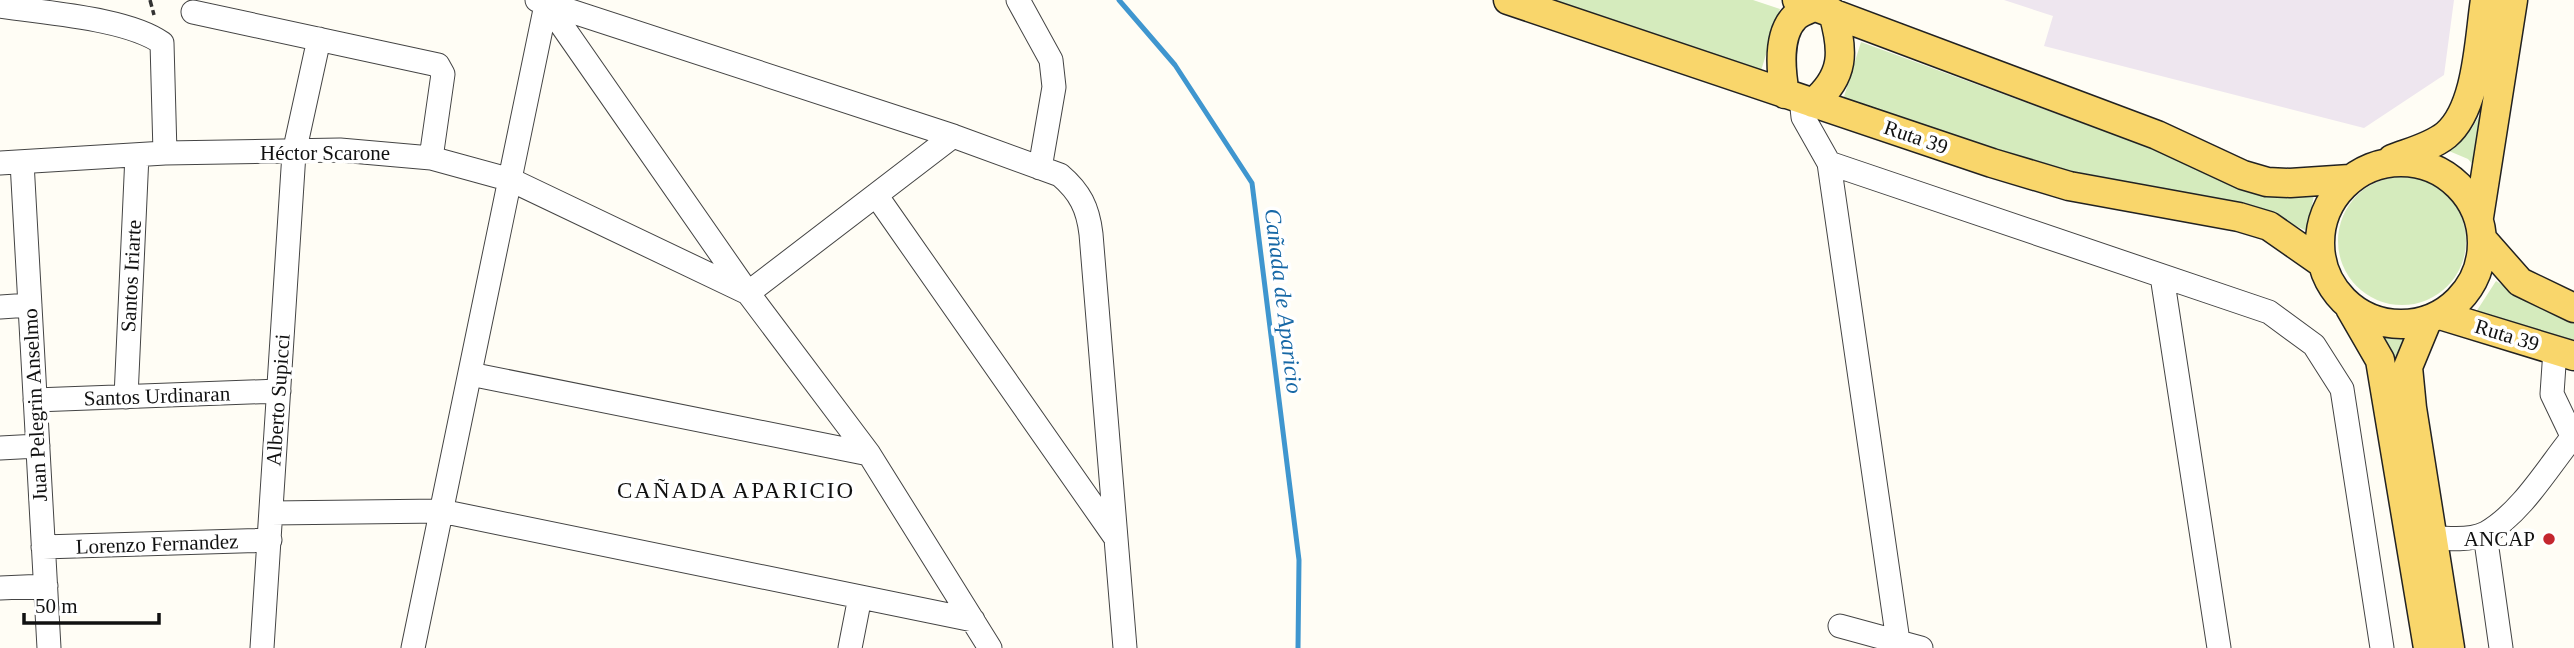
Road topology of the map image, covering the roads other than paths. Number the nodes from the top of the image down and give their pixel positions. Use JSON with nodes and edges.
{"nodes":[{"id":1,"x":1018,"y":0,"type":"edge"},
{"id":2,"x":1508,"y":0,"type":"edge"},
{"id":3,"x":2485,"y":0,"type":"edge"},
{"id":4,"x":2513,"y":0,"type":"edge"},
{"id":5,"x":544,"y":1,"type":"edge"},
{"id":6,"x":0,"y":6,"type":"edge"},
{"id":7,"x":1815,"y":7,"type":"edge"},
{"id":8,"x":193,"y":12,"type":"dead end"},
{"id":9,"x":320,"y":39,"type":"junction"},
{"id":10,"x":1800,"y":99,"type":"junction"},
{"id":11,"x":953,"y":136,"type":"junction"},
{"id":12,"x":165,"y":153,"type":"junction"},
{"id":13,"x":294,"y":153,"type":"junction"},
{"id":14,"x":137,"y":155,"type":"junction"},
{"id":15,"x":431,"y":158,"type":"junction"},
{"id":16,"x":11,"y":162,"type":"edge"},
{"id":17,"x":1829,"y":163,"type":"junction"},
{"id":18,"x":2379,"y":164,"type":"junction"},
{"id":19,"x":1041,"y":168,"type":"junction"},
{"id":20,"x":2350,"y":179,"type":"junction"},
{"id":21,"x":511,"y":180,"type":"junction"},
{"id":22,"x":876,"y":195,"type":"junction"},
{"id":23,"x":2481,"y":228,"type":"junction"},
{"id":24,"x":2322,"y":263,"type":"junction"},
{"id":25,"x":2162,"y":276,"type":"junction"},
{"id":26,"x":748,"y":293,"type":"junction"},
{"id":27,"x":30,"y":305,"type":"junction"},
{"id":28,"x":2348,"y":305,"type":"junction"},
{"id":29,"x":0,"y":307,"type":"edge"},
{"id":30,"x":2574,"y":307,"type":"edge"},
{"id":31,"x":2434,"y":318,"type":"junction"},
{"id":32,"x":2564,"y":353,"type":"edge"},
{"id":33,"x":470,"y":374,"type":"junction"},
{"id":34,"x":279,"y":391,"type":"junction"},
{"id":35,"x":126,"y":397,"type":"junction"},
{"id":36,"x":35,"y":400,"type":"junction"},
{"id":37,"x":2573,"y":440,"type":"edge"},
{"id":38,"x":38,"y":446,"type":"junction"},
{"id":39,"x":0,"y":448,"type":"edge"},
{"id":40,"x":869,"y":454,"type":"junction"},
{"id":41,"x":441,"y":511,"type":"junction"},
{"id":42,"x":271,"y":513,"type":"junction"},
{"id":43,"x":2485,"y":534,"type":"junction"},
{"id":44,"x":2432,"y":537,"type":"junction"},
{"id":45,"x":1116,"y":538,"type":"junction"},
{"id":46,"x":270,"y":540,"type":"junction"},
{"id":47,"x":43,"y":547,"type":"junction"},
{"id":48,"x":46,"y":586,"type":"junction"},
{"id":49,"x":0,"y":588,"type":"edge"},
{"id":50,"x":860,"y":597,"type":"junction"},
{"id":51,"x":974,"y":620,"type":"junction"},
{"id":52,"x":1840,"y":626,"type":"dead end"},
{"id":53,"x":1899,"y":645,"type":"edge"},
{"id":54,"x":49,"y":648,"type":"edge"},
{"id":55,"x":262,"y":648,"type":"edge"},
{"id":56,"x":412,"y":648,"type":"edge"},
{"id":57,"x":850,"y":648,"type":"edge"},
{"id":58,"x":990,"y":648,"type":"edge"},
{"id":59,"x":1125,"y":648,"type":"edge"},
{"id":60,"x":1921,"y":648,"type":"edge"},
{"id":61,"x":2219,"y":648,"type":"edge"},
{"id":62,"x":2382,"y":648,"type":"edge"},
{"id":63,"x":2428,"y":648,"type":"edge"},
{"id":64,"x":2451,"y":648,"type":"edge"},
{"id":65,"x":2501,"y":648,"type":"edge"}],
"edges":[{"from":1,"to":19,"type":"street"},
{"from":2,"to":10,"type":"main road","name":"Ruta 39"},
{"from":3,"to":18,"type":"main road"},
{"from":4,"to":23,"type":"main road"},
{"from":5,"to":11,"type":"street"},
{"from":5,"to":21,"type":"street"},
{"from":5,"to":26,"type":"street"},
{"from":6,"to":12,"type":"street"},
{"from":7,"to":10,"type":"main road"},
{"from":7,"to":10,"type":"main road"},
{"from":7,"to":20,"type":"main road"},
{"from":8,"to":9,"type":"street"},
{"from":9,"to":13,"type":"street","name":"Alberto Supicci"},
{"from":9,"to":15,"type":"street"},
{"from":10,"to":17,"type":"street"},
{"from":10,"to":24,"type":"main road","name":"Ruta 39"},
{"from":11,"to":19,"type":"street"},
{"from":11,"to":22,"type":"street"},
{"from":12,"to":13,"type":"street","name":"Héctor Scarone"},
{"from":12,"to":14,"type":"street","name":"Héctor Scarone"},
{"from":13,"to":15,"type":"street","name":"Héctor Scarone"},
{"from":13,"to":34,"type":"street","name":"Alberto Supicci"},
{"from":14,"to":16,"type":"street","name":"Héctor Scarone"},
{"from":14,"to":35,"type":"street","name":"Santos Iriarte"},
{"from":15,"to":21,"type":"street","name":"Héctor Scarone"},
{"from":16,"to":27,"type":"street","name":"Juan Pelegrin Anselmo"},
{"from":17,"to":25,"type":"street"},
{"from":17,"to":53,"type":"street"},
{"from":18,"to":20,"type":"main road"},
{"from":18,"to":23,"type":"main road"},
{"from":19,"to":45,"type":"street"},
{"from":20,"to":24,"type":"main road"},
{"from":21,"to":26,"type":"street","name":"Héctor Scarone"},
{"from":21,"to":33,"type":"street"},
{"from":22,"to":26,"type":"street"},
{"from":22,"to":45,"type":"street"},
{"from":23,"to":30,"type":"main road"},
{"from":23,"to":31,"type":"main road"},
{"from":24,"to":28,"type":"main road"},
{"from":25,"to":61,"type":"street"},
{"from":25,"to":62,"type":"street"},
{"from":26,"to":40,"type":"street"},
{"from":27,"to":29,"type":"street"},
{"from":27,"to":36,"type":"street","name":"Juan Pelegrin Anselmo"},
{"from":28,"to":31,"type":"main road"},
{"from":28,"to":63,"type":"main road"},
{"from":31,"to":32,"type":"main road","name":"Ruta 39"},
{"from":31,"to":44,"type":"main road"},
{"from":32,"to":37,"type":"street"},
{"from":33,"to":40,"type":"street"},
{"from":33,"to":41,"type":"street"},
{"from":34,"to":35,"type":"street","name":"Santos Urdinaran"},
{"from":34,"to":42,"type":"street","name":"Alberto Supicci"},
{"from":35,"to":36,"type":"street","name":"Santos Urdinaran"},
{"from":36,"to":38,"type":"street","name":"Juan Pelegrin Anselmo"},
{"from":37,"to":43,"type":"street"},
{"from":38,"to":39,"type":"street"},
{"from":38,"to":47,"type":"street","name":"Juan Pelegrin Anselmo"},
{"from":40,"to":51,"type":"street"},
{"from":41,"to":42,"type":"street"},
{"from":41,"to":50,"type":"street"},
{"from":41,"to":56,"type":"street"},
{"from":42,"to":46,"type":"street","name":"Alberto Supicci"},
{"from":43,"to":44,"type":"street"},
{"from":43,"to":65,"type":"street"},
{"from":44,"to":64,"type":"main road"},
{"from":45,"to":59,"type":"street"},
{"from":46,"to":47,"type":"street","name":"Lorenzo Fernandez"},
{"from":46,"to":55,"type":"street","name":"Alberto Supicci"},
{"from":47,"to":48,"type":"street","name":"Juan Pelegrin Anselmo"},
{"from":48,"to":49,"type":"street"},
{"from":48,"to":54,"type":"street","name":"Juan Pelegrin Anselmo"},
{"from":50,"to":51,"type":"street"},
{"from":50,"to":57,"type":"street"},
{"from":51,"to":58,"type":"street"},
{"from":52,"to":53,"type":"street"},
{"from":53,"to":60,"type":"street"}]}
